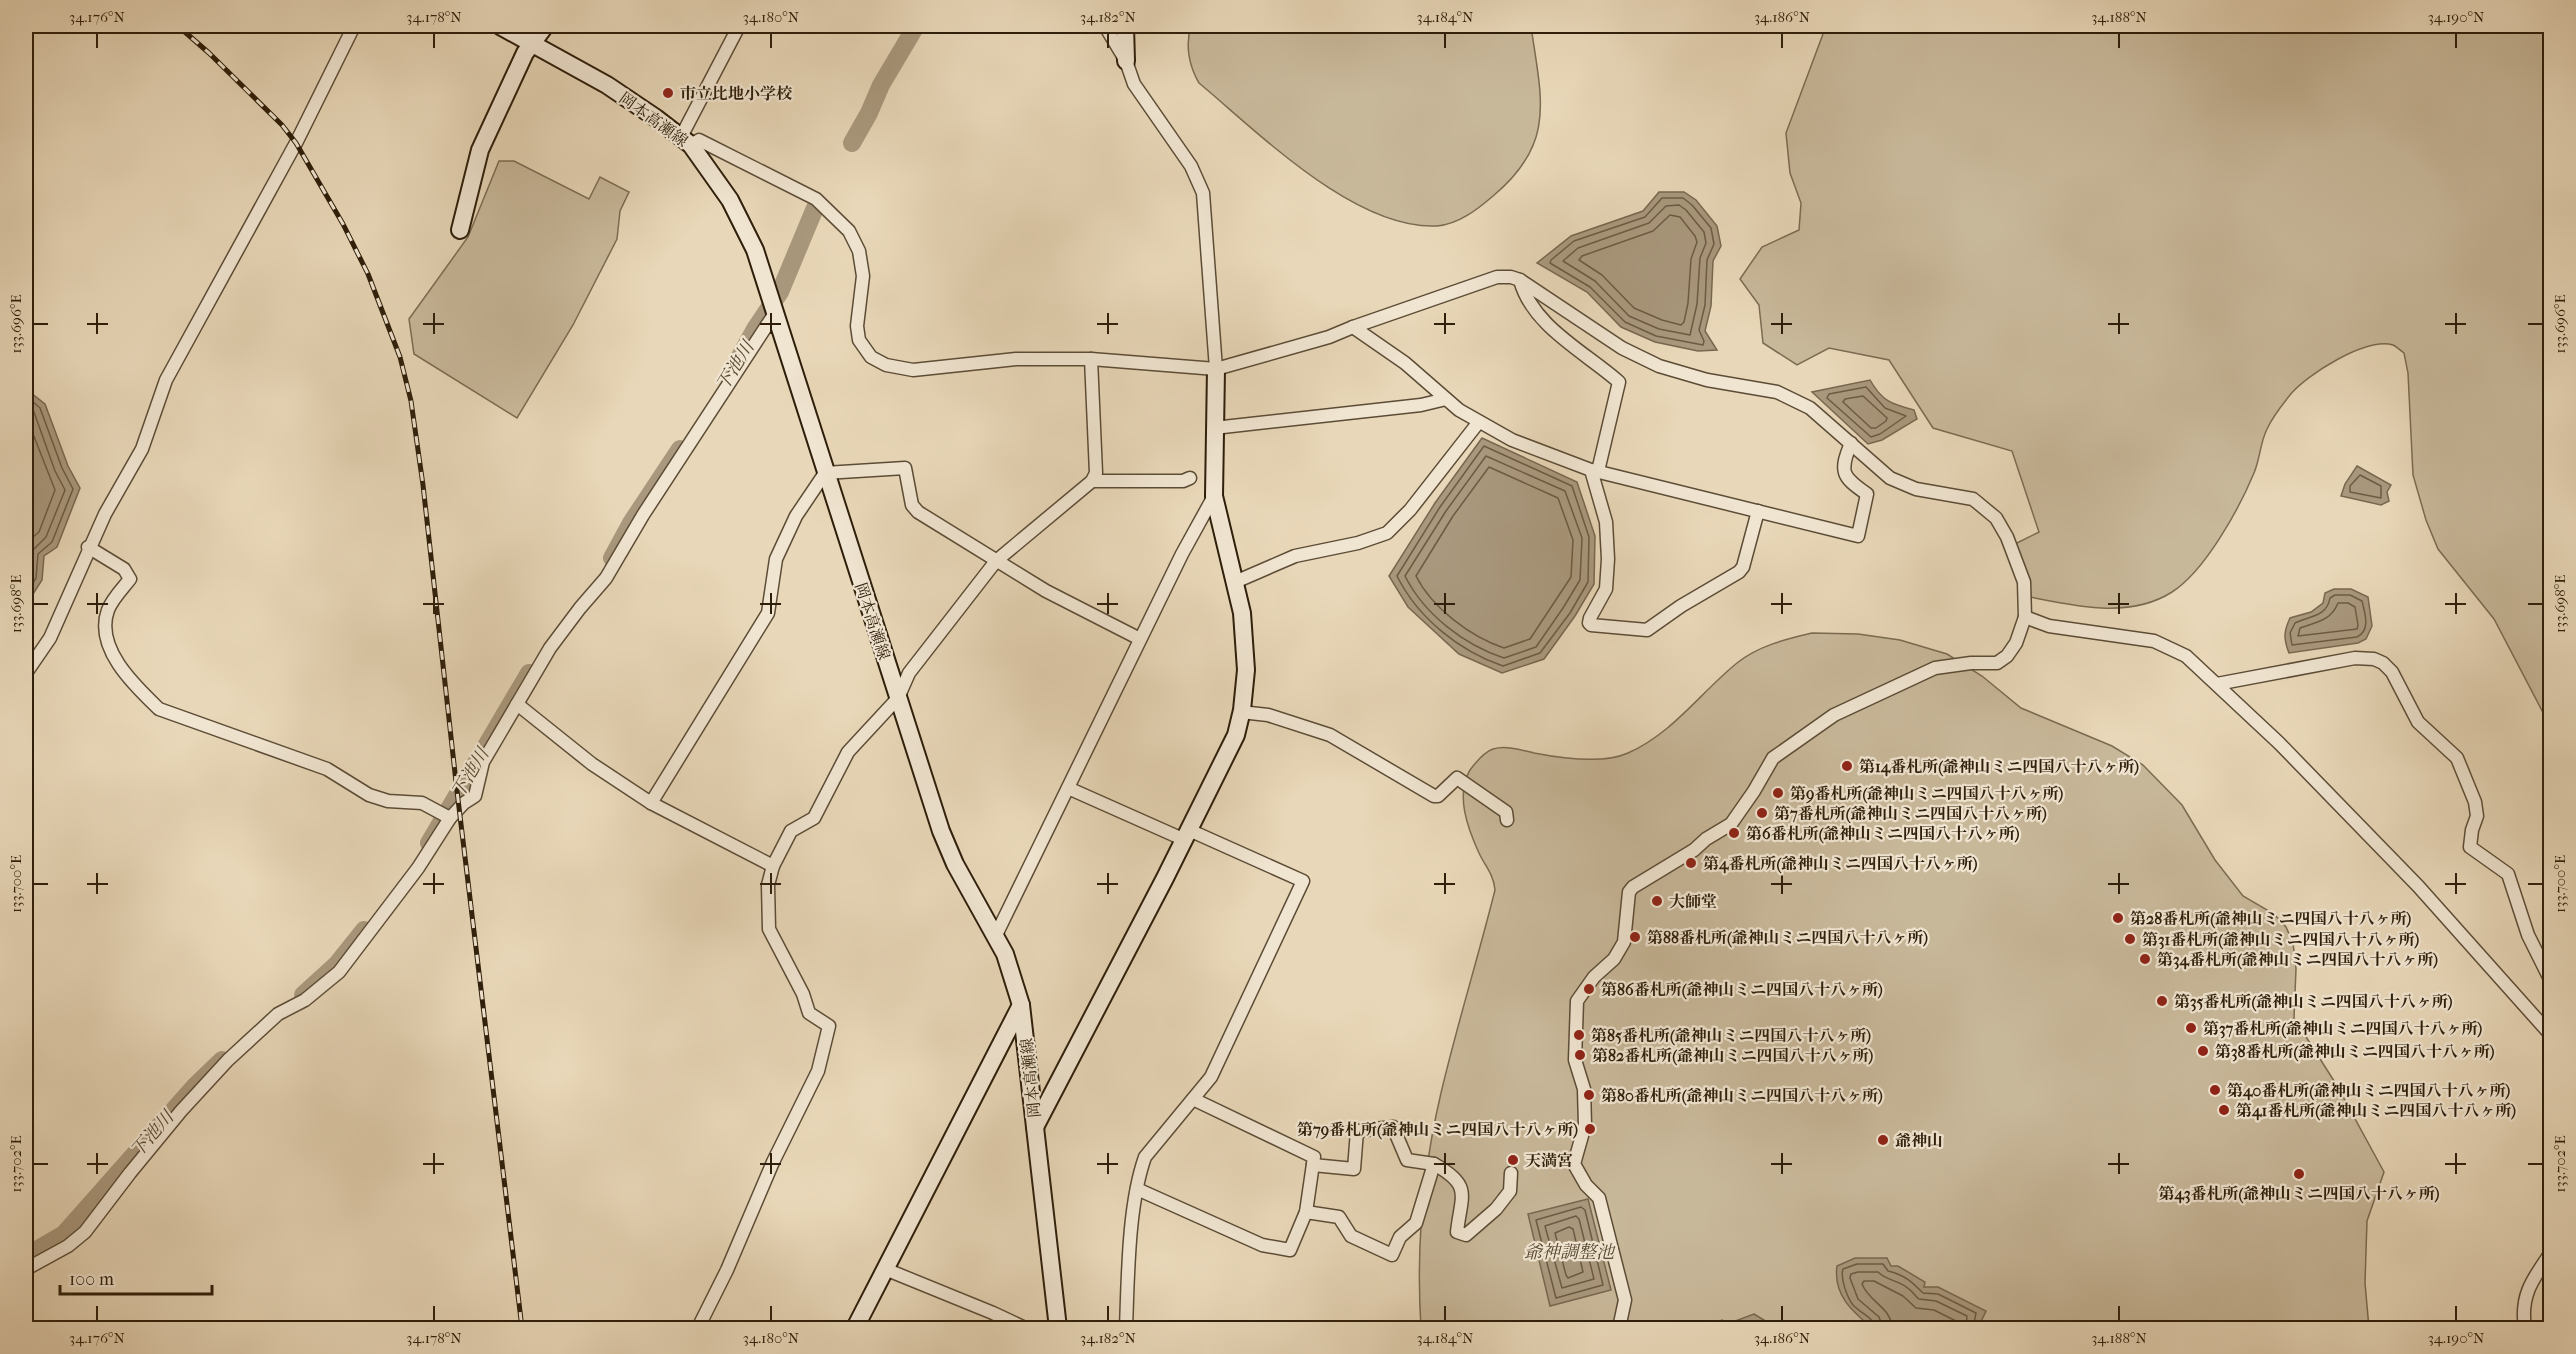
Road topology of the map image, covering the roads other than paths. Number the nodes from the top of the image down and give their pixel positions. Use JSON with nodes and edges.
{"nodes":[{"id":1,"x":354,"y":26,"type":"edge"},
{"id":2,"x":500,"y":26,"type":"edge"},
{"id":3,"x":545,"y":26,"type":"edge"},
{"id":4,"x":739,"y":26,"type":"edge"},
{"id":5,"x":1105,"y":26,"type":"edge"},
{"id":6,"x":1125,"y":26,"type":"edge"},
{"id":7,"x":534,"y":43,"type":"junction"},
{"id":8,"x":1126,"y":61,"type":"junction"},
{"id":9,"x":686,"y":141,"type":"junction"},
{"id":10,"x":460,"y":230,"type":"dead end"},
{"id":11,"x":1520,"y":280,"type":"junction"},
{"id":12,"x":773,"y":306,"type":"junction"},
{"id":13,"x":1353,"y":327,"type":"junction"},
{"id":14,"x":1091,"y":359,"type":"junction"},
{"id":15,"x":1216,"y":369,"type":"junction"},
{"id":16,"x":1446,"y":399,"type":"junction"},
{"id":17,"x":1478,"y":423,"type":"junction"},
{"id":18,"x":1214,"y":428,"type":"junction"},
{"id":19,"x":1851,"y":443,"type":"junction"},
{"id":20,"x":1595,"y":470,"type":"junction"},
{"id":21,"x":825,"y":473,"type":"junction"},
{"id":22,"x":1190,"y":478,"type":"dead end"},
{"id":23,"x":1092,"y":481,"type":"junction"},
{"id":24,"x":1214,"y":496,"type":"junction"},
{"id":25,"x":1758,"y":511,"type":"junction"},
{"id":26,"x":88,"y":547,"type":"junction"},
{"id":27,"x":996,"y":561,"type":"junction"},
{"id":28,"x":1235,"y":582,"type":"junction"},
{"id":29,"x":2025,"y":617,"type":"junction"},
{"id":30,"x":1140,"y":639,"type":"junction"},
{"id":31,"x":26,"y":674,"type":"edge"},
{"id":32,"x":2217,"y":684,"type":"junction"},
{"id":33,"x":898,"y":698,"type":"junction"},
{"id":34,"x":517,"y":704,"type":"junction"},
{"id":35,"x":1241,"y":712,"type":"junction"},
{"id":36,"x":1068,"y":788,"type":"junction"},
{"id":37,"x":651,"y":803,"type":"junction"},
{"id":38,"x":447,"y":815,"type":"junction"},
{"id":39,"x":1507,"y":820,"type":"dead end"},
{"id":40,"x":1187,"y":835,"type":"junction"},
{"id":41,"x":773,"y":866,"type":"junction"},
{"id":42,"x":996,"y":935,"type":"junction"},
{"id":43,"x":2550,"y":979,"type":"edge"},
{"id":44,"x":1021,"y":1005,"type":"junction"},
{"id":45,"x":2550,"y":1034,"type":"edge"},
{"id":46,"x":1193,"y":1099,"type":"junction"},
{"id":47,"x":1035,"y":1127,"type":"junction"},
{"id":48,"x":1434,"y":1164,"type":"junction"},
{"id":49,"x":1313,"y":1165,"type":"junction"},
{"id":50,"x":1510,"y":1173,"type":"dead end"},
{"id":51,"x":1137,"y":1189,"type":"junction"},
{"id":52,"x":1306,"y":1212,"type":"junction"},
{"id":53,"x":2550,"y":1255,"type":"edge"},
{"id":54,"x":26,"y":1269,"type":"edge"},
{"id":55,"x":885,"y":1269,"type":"junction"},
{"id":56,"x":698,"y":1329,"type":"edge"},
{"id":57,"x":855,"y":1329,"type":"edge"},
{"id":58,"x":1025,"y":1329,"type":"edge"},
{"id":59,"x":1058,"y":1329,"type":"edge"},
{"id":60,"x":1126,"y":1329,"type":"edge"},
{"id":61,"x":1619,"y":1329,"type":"edge"},
{"id":62,"x":2525,"y":1329,"type":"edge"}],
"edges":[{"from":1,"to":26,"type":"street"},
{"from":2,"to":7,"type":"main road","name":"岡本高瀬線"},
{"from":3,"to":7,"type":"main road"},
{"from":4,"to":9,"type":"street"},
{"from":5,"to":8,"type":"street"},
{"from":6,"to":8,"type":"main road"},
{"from":7,"to":9,"type":"main road","name":"岡本高瀬線"},
{"from":7,"to":10,"type":"main road"},
{"from":8,"to":15,"type":"street"},
{"from":9,"to":12,"type":"main road","name":"岡本高瀬線"},
{"from":9,"to":14,"type":"street"},
{"from":11,"to":13,"type":"street"},
{"from":11,"to":19,"type":"street"},
{"from":11,"to":20,"type":"street"},
{"from":12,"to":21,"type":"main road","name":"岡本高瀬線"},
{"from":12,"to":34,"type":"street"},
{"from":13,"to":15,"type":"street"},
{"from":13,"to":16,"type":"street"},
{"from":14,"to":15,"type":"street"},
{"from":14,"to":23,"type":"street"},
{"from":15,"to":18,"type":"main road"},
{"from":16,"to":17,"type":"street"},
{"from":16,"to":18,"type":"street"},
{"from":17,"to":20,"type":"street"},
{"from":17,"to":28,"type":"street"},
{"from":18,"to":24,"type":"main road"},
{"from":19,"to":25,"type":"street"},
{"from":19,"to":29,"type":"street"},
{"from":20,"to":25,"type":"street"},
{"from":20,"to":25,"type":"street"},
{"from":21,"to":27,"type":"street"},
{"from":21,"to":33,"type":"main road","name":"岡本高瀬線"},
{"from":21,"to":37,"type":"street"},
{"from":22,"to":23,"type":"street"},
{"from":23,"to":27,"type":"street"},
{"from":24,"to":28,"type":"main road"},
{"from":24,"to":30,"type":"street"},
{"from":26,"to":31,"type":"street"},
{"from":26,"to":38,"type":"street"},
{"from":27,"to":30,"type":"street"},
{"from":27,"to":33,"type":"street"},
{"from":28,"to":35,"type":"main road"},
{"from":29,"to":32,"type":"street"},
{"from":29,"to":61,"type":"street"},
{"from":30,"to":36,"type":"street"},
{"from":32,"to":43,"type":"street"},
{"from":32,"to":45,"type":"street"},
{"from":33,"to":41,"type":"street"},
{"from":33,"to":42,"type":"main road","name":"岡本高瀬線"},
{"from":34,"to":37,"type":"street"},
{"from":34,"to":38,"type":"street"},
{"from":35,"to":39,"type":"street"},
{"from":35,"to":40,"type":"main road"},
{"from":36,"to":40,"type":"street"},
{"from":36,"to":42,"type":"street"},
{"from":37,"to":41,"type":"street"},
{"from":38,"to":54,"type":"street"},
{"from":40,"to":46,"type":"street"},
{"from":40,"to":47,"type":"main road"},
{"from":41,"to":56,"type":"street"},
{"from":42,"to":44,"type":"main road","name":"岡本高瀬線"},
{"from":44,"to":47,"type":"main road","name":"岡本高瀬線"},
{"from":44,"to":55,"type":"main road"},
{"from":46,"to":49,"type":"street"},
{"from":46,"to":51,"type":"street"},
{"from":47,"to":59,"type":"main road","name":"岡本高瀬線"},
{"from":48,"to":49,"type":"street"},
{"from":48,"to":50,"type":"street"},
{"from":48,"to":52,"type":"street"},
{"from":49,"to":52,"type":"street"},
{"from":51,"to":52,"type":"street"},
{"from":51,"to":60,"type":"street"},
{"from":53,"to":62,"type":"street"},
{"from":55,"to":57,"type":"main road"},
{"from":55,"to":58,"type":"street"}]}
